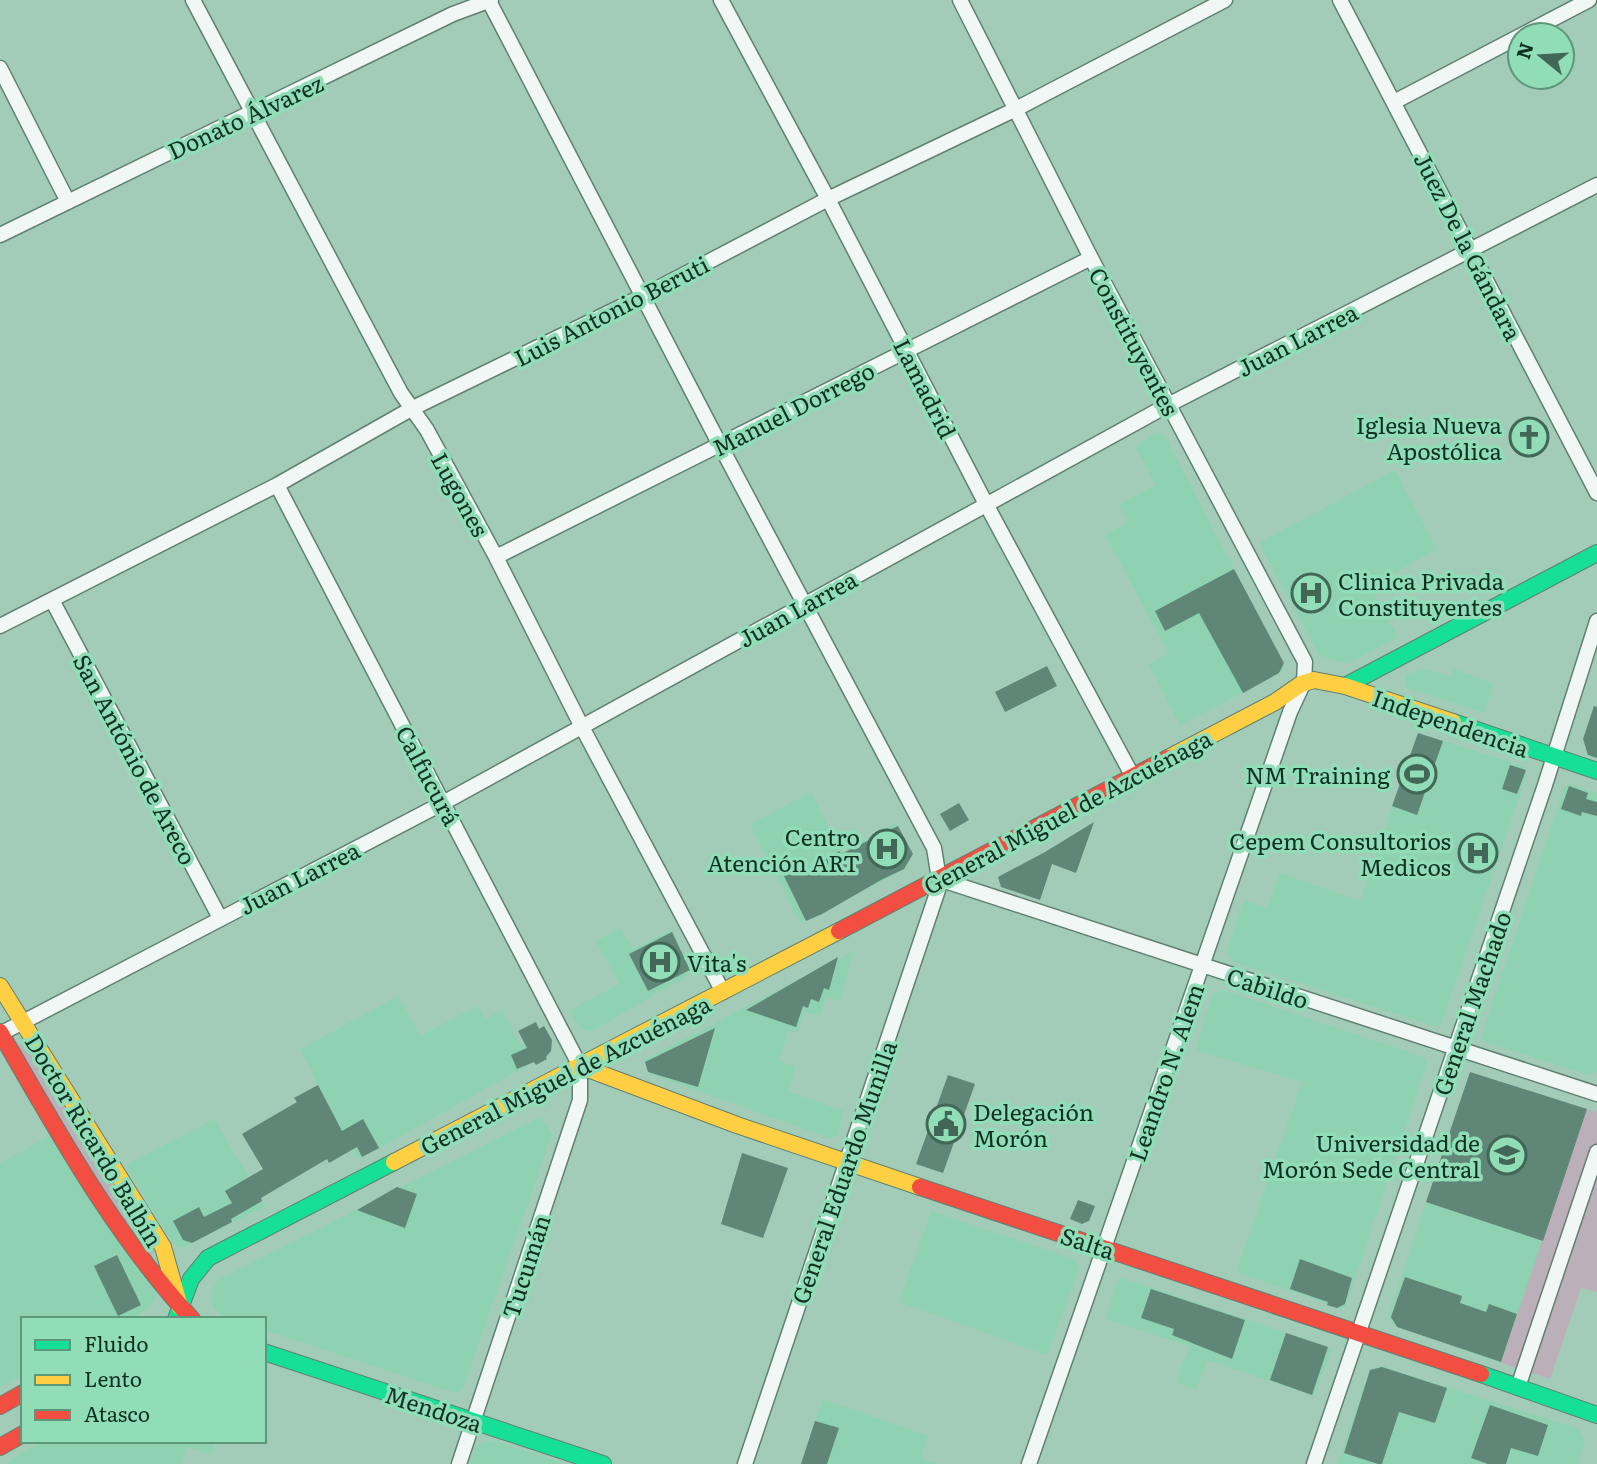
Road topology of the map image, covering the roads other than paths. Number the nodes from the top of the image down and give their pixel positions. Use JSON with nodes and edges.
{"nodes":[{"id":1,"x":193,"y":0,"type":"edge"},
{"id":2,"x":721,"y":0,"type":"edge"},
{"id":3,"x":960,"y":0,"type":"edge"},
{"id":4,"x":1225,"y":0,"type":"edge"},
{"id":5,"x":1340,"y":0,"type":"edge"},
{"id":6,"x":1589,"y":0,"type":"edge"},
{"id":7,"x":490,"y":1,"type":"edge"},
{"id":8,"x":1549,"y":21,"type":"edge"},
{"id":9,"x":1506,"y":44,"type":"edge"},
{"id":10,"x":0,"y":68,"type":"edge"},
{"id":11,"x":1394,"y":102,"type":"junction"},
{"id":12,"x":1016,"y":109,"type":"junction"},
{"id":13,"x":251,"y":113,"type":"junction"},
{"id":14,"x":1597,"y":186,"type":"edge"},
{"id":15,"x":828,"y":199,"type":"junction"},
{"id":16,"x":68,"y":202,"type":"junction"},
{"id":17,"x":0,"y":235,"type":"edge"},
{"id":18,"x":1471,"y":250,"type":"junction"},
{"id":19,"x":1091,"y":258,"type":"junction"},
{"id":20,"x":643,"y":296,"type":"junction"},
{"id":21,"x":907,"y":351,"type":"junction"},
{"id":22,"x":1168,"y":405,"type":"junction"},
{"id":23,"x":411,"y":409,"type":"junction"},
{"id":24,"x":720,"y":445,"type":"junction"},
{"id":25,"x":277,"y":485,"type":"junction"},
{"id":26,"x":1597,"y":493,"type":"edge"},
{"id":27,"x":986,"y":504,"type":"junction"},
{"id":28,"x":1597,"y":553,"type":"edge"},
{"id":29,"x":496,"y":557,"type":"junction"},
{"id":30,"x":52,"y":600,"type":"junction"},
{"id":31,"x":804,"y":604,"type":"junction"},
{"id":32,"x":1597,"y":621,"type":"edge"},
{"id":33,"x":0,"y":626,"type":"edge"},
{"id":34,"x":1304,"y":682,"type":"junction"},
{"id":35,"x":1345,"y":686,"type":"junction"},
{"id":36,"x":582,"y":727,"type":"junction"},
{"id":37,"x":1554,"y":757,"type":"junction"},
{"id":38,"x":1597,"y":771,"type":"edge"},
{"id":39,"x":1132,"y":775,"type":"junction"},
{"id":40,"x":443,"y":803,"type":"junction"},
{"id":41,"x":939,"y":879,"type":"junction"},
{"id":42,"x":220,"y":918,"type":"junction"},
{"id":43,"x":1201,"y":965,"type":"junction"},
{"id":44,"x":0,"y":986,"type":"edge"},
{"id":45,"x":723,"y":992,"type":"junction"},
{"id":46,"x":23,"y":1022,"type":"junction"},
{"id":47,"x":0,"y":1033,"type":"edge"},
{"id":48,"x":1456,"y":1048,"type":"junction"},
{"id":49,"x":580,"y":1066,"type":"junction"},
{"id":50,"x":1597,"y":1094,"type":"edge"},
{"id":51,"x":1597,"y":1153,"type":"edge"},
{"id":52,"x":846,"y":1162,"type":"junction"},
{"id":53,"x":1104,"y":1247,"type":"junction"},
{"id":54,"x":178,"y":1313,"type":"edge"},
{"id":55,"x":1359,"y":1333,"type":"junction"},
{"id":56,"x":266,"y":1353,"type":"edge"},
{"id":57,"x":1518,"y":1387,"type":"junction"},
{"id":58,"x":21,"y":1394,"type":"edge"},
{"id":59,"x":0,"y":1406,"type":"edge"},
{"id":60,"x":1597,"y":1415,"type":"edge"},
{"id":61,"x":474,"y":1421,"type":"junction"},
{"id":62,"x":21,"y":1435,"type":"edge"},
{"id":63,"x":0,"y":1447,"type":"edge"},
{"id":64,"x":459,"y":1464,"type":"edge"},
{"id":65,"x":603,"y":1464,"type":"edge"},
{"id":66,"x":745,"y":1464,"type":"edge"},
{"id":67,"x":1029,"y":1464,"type":"edge"},
{"id":68,"x":1314,"y":1464,"type":"edge"}],
"edges":[{"from":1,"to":13,"type":"street","name":"Lugones"},
{"from":2,"to":15,"type":"street","name":"Lamadrid"},
{"from":3,"to":12,"type":"street","name":"Constituyentes"},
{"from":4,"to":12,"type":"street","name":"Luis Antonio Beruti"},
{"from":5,"to":11,"type":"street","name":"Juez De la Gándara"},
{"from":6,"to":8,"type":"street"},
{"from":7,"to":13,"type":"street","name":"Donato Álvarez"},
{"from":7,"to":20,"type":"street"},
{"from":9,"to":11,"type":"street"},
{"from":10,"to":16,"type":"street"},
{"from":11,"to":18,"type":"street","name":"Juez De la Gándara"},
{"from":12,"to":15,"type":"street","name":"Luis Antonio Beruti"},
{"from":12,"to":19,"type":"street","name":"Constituyentes"},
{"from":13,"to":16,"type":"street","name":"Donato Álvarez"},
{"from":13,"to":23,"type":"street","name":"Lugones"},
{"from":14,"to":18,"type":"street","name":"Juan Larrea"},
{"from":15,"to":20,"type":"street","name":"Luis Antonio Beruti"},
{"from":15,"to":21,"type":"street","name":"Lamadrid"},
{"from":16,"to":17,"type":"street","name":"Donato Álvarez"},
{"from":18,"to":22,"type":"street","name":"Juan Larrea"},
{"from":18,"to":26,"type":"street","name":"Juez De la Gándara"},
{"from":19,"to":21,"type":"street","name":"Manuel Dorrego"},
{"from":19,"to":22,"type":"street","name":"Constituyentes"},
{"from":20,"to":23,"type":"street","name":"Luis Antonio Beruti"},
{"from":20,"to":24,"type":"street"},
{"from":21,"to":24,"type":"street","name":"Manuel Dorrego"},
{"from":21,"to":27,"type":"street","name":"Lamadrid"},
{"from":22,"to":27,"type":"street","name":"Juan Larrea"},
{"from":22,"to":34,"type":"street","name":"Constituyentes"},
{"from":23,"to":25,"type":"street","name":"Luis Antonio Beruti"},
{"from":23,"to":29,"type":"street","name":"Lugones"},
{"from":24,"to":29,"type":"street","name":"Manuel Dorrego"},
{"from":24,"to":31,"type":"street"},
{"from":25,"to":30,"type":"street","name":"Luis Antonio Beruti"},
{"from":25,"to":40,"type":"street","name":"Calfucurá"},
{"from":27,"to":31,"type":"street","name":"Juan Larrea"},
{"from":27,"to":39,"type":"street","name":"Lamadrid"},
{"from":28,"to":35,"type":"street"},
{"from":29,"to":36,"type":"street","name":"Lugones"},
{"from":30,"to":33,"type":"street","name":"Luis Antonio Beruti"},
{"from":30,"to":42,"type":"street","name":"San António de Areco"},
{"from":31,"to":36,"type":"street","name":"Juan Larrea"},
{"from":31,"to":41,"type":"street"},
{"from":32,"to":37,"type":"street","name":"General Machado"},
{"from":34,"to":35,"type":"street","name":"Independencia"},
{"from":34,"to":39,"type":"street","name":"General Miguel de Azcuénaga"},
{"from":34,"to":43,"type":"street","name":"Leandro N. Alem"},
{"from":35,"to":37,"type":"street","name":"Independencia"},
{"from":36,"to":40,"type":"street","name":"Juan Larrea"},
{"from":36,"to":45,"type":"street","name":"Lugones"},
{"from":37,"to":38,"type":"street","name":"Independencia"},
{"from":37,"to":48,"type":"street","name":"General Machado"},
{"from":39,"to":41,"type":"street","name":"General Miguel de Azcuénaga"},
{"from":40,"to":42,"type":"street","name":"Juan Larrea"},
{"from":40,"to":49,"type":"street","name":"Calfucurá"},
{"from":41,"to":43,"type":"street","name":"Cabildo"},
{"from":41,"to":45,"type":"street","name":"General Miguel de Azcuénaga"},
{"from":41,"to":52,"type":"street","name":"General Eduardo Munilla"},
{"from":42,"to":46,"type":"street","name":"Juan Larrea"},
{"from":43,"to":48,"type":"street","name":"Cabildo"},
{"from":43,"to":53,"type":"street","name":"Leandro N. Alem"},
{"from":44,"to":46,"type":"street","name":"Doctor Ricardo Balbín"},
{"from":45,"to":49,"type":"street","name":"General Miguel de Azcuénaga"},
{"from":46,"to":47,"type":"street","name":"Juan Larrea"},
{"from":46,"to":54,"type":"street","name":"Doctor Ricardo Balbín"},
{"from":47,"to":54,"type":"street","name":"Doctor Ricardo Balbín"},
{"from":48,"to":50,"type":"street","name":"Cabildo"},
{"from":48,"to":55,"type":"street","name":"General Machado"},
{"from":49,"to":52,"type":"street","name":"Salta"},
{"from":49,"to":54,"type":"street","name":"General Miguel de Azcuénaga"},
{"from":49,"to":61,"type":"street","name":"Tucumán"},
{"from":51,"to":57,"type":"street"},
{"from":52,"to":53,"type":"street","name":"Salta"},
{"from":52,"to":66,"type":"street","name":"General Eduardo Munilla"},
{"from":53,"to":55,"type":"street","name":"Salta"},
{"from":53,"to":67,"type":"street","name":"Leandro N. Alem"},
{"from":55,"to":57,"type":"street","name":"Salta"},
{"from":55,"to":68,"type":"street","name":"General Machado"},
{"from":56,"to":61,"type":"street","name":"Mendoza"},
{"from":57,"to":60,"type":"street","name":"Salta"},
{"from":58,"to":59,"type":"street"},
{"from":61,"to":64,"type":"street","name":"Tucumán"},
{"from":61,"to":65,"type":"street","name":"Mendoza"},
{"from":62,"to":63,"type":"street"}]}
